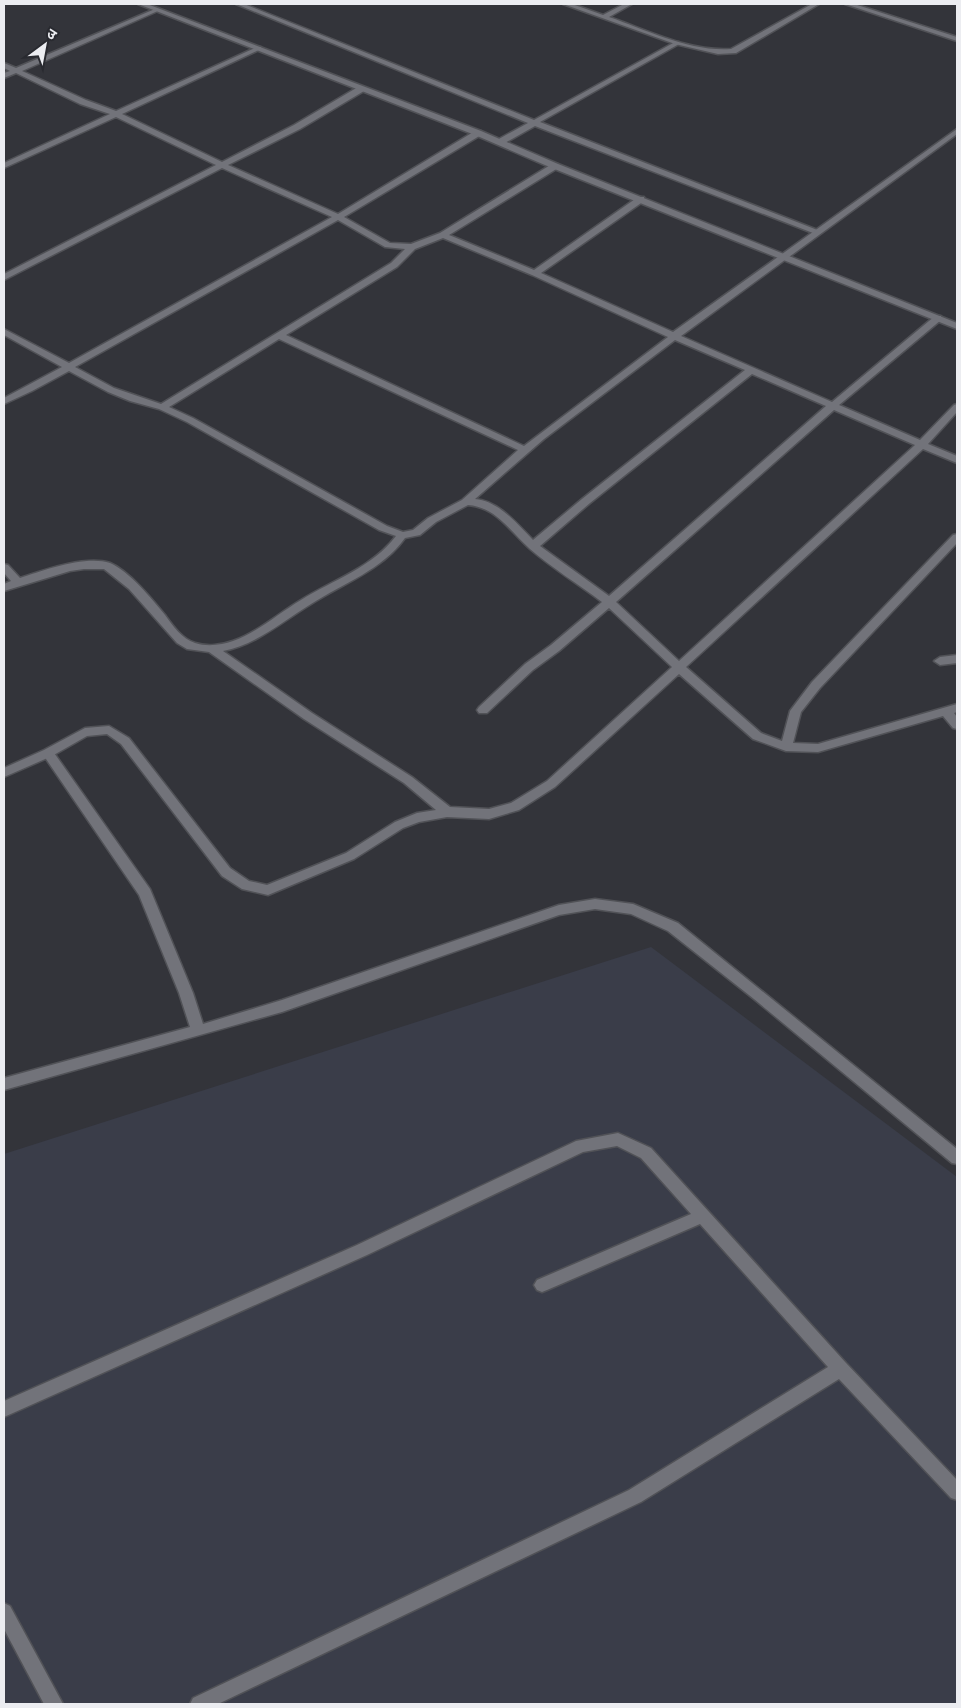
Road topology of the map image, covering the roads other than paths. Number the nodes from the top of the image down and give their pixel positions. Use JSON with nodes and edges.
{"nodes":[{"id":1,"x":141,"y":4,"type":"edge"},
{"id":2,"x":239,"y":4,"type":"edge"},
{"id":3,"x":566,"y":4,"type":"edge"},
{"id":4,"x":628,"y":4,"type":"edge"},
{"id":5,"x":816,"y":4,"type":"edge"},
{"id":6,"x":848,"y":4,"type":"edge"},
{"id":7,"x":157,"y":10,"type":"junction"},
{"id":8,"x":603,"y":17,"type":"junction"},
{"id":9,"x":957,"y":39,"type":"edge"},
{"id":10,"x":677,"y":43,"type":"junction"},
{"id":11,"x":259,"y":48,"type":"junction"},
{"id":12,"x":4,"y":65,"type":"edge"},
{"id":13,"x":18,"y":70,"type":"junction"},
{"id":14,"x":4,"y":76,"type":"edge"},
{"id":15,"x":361,"y":89,"type":"junction"},
{"id":16,"x":116,"y":114,"type":"junction"},
{"id":17,"x":535,"y":122,"type":"junction"},
{"id":18,"x":957,"y":131,"type":"edge"},
{"id":19,"x":478,"y":133,"type":"junction"},
{"id":20,"x":500,"y":142,"type":"junction"},
{"id":21,"x":4,"y":166,"type":"edge"},
{"id":22,"x":222,"y":166,"type":"junction"},
{"id":23,"x":555,"y":166,"type":"junction"},
{"id":24,"x":641,"y":199,"type":"junction"},
{"id":25,"x":338,"y":217,"type":"junction"},
{"id":26,"x":816,"y":231,"type":"junction"},
{"id":27,"x":443,"y":235,"type":"junction"},
{"id":28,"x":412,"y":248,"type":"junction"},
{"id":29,"x":783,"y":256,"type":"junction"},
{"id":30,"x":535,"y":273,"type":"junction"},
{"id":31,"x":4,"y":277,"type":"edge"},
{"id":32,"x":938,"y":318,"type":"junction"},
{"id":33,"x":957,"y":326,"type":"edge"},
{"id":34,"x":4,"y":332,"type":"edge"},
{"id":35,"x":280,"y":336,"type":"junction"},
{"id":36,"x":675,"y":336,"type":"junction"},
{"id":37,"x":70,"y":367,"type":"junction"},
{"id":38,"x":752,"y":369,"type":"junction"},
{"id":39,"x":4,"y":401,"type":"edge"},
{"id":40,"x":833,"y":404,"type":"junction"},
{"id":41,"x":162,"y":407,"type":"junction"},
{"id":42,"x":957,"y":407,"type":"edge"},
{"id":43,"x":922,"y":444,"type":"junction"},
{"id":44,"x":524,"y":450,"type":"junction"},
{"id":45,"x":957,"y":460,"type":"edge"},
{"id":46,"x":466,"y":502,"type":"junction"},
{"id":47,"x":402,"y":535,"type":"junction"},
{"id":48,"x":957,"y":538,"type":"edge"},
{"id":49,"x":533,"y":546,"type":"junction"},
{"id":50,"x":4,"y":567,"type":"edge"},
{"id":51,"x":18,"y":582,"type":"junction"},
{"id":52,"x":4,"y":588,"type":"edge"},
{"id":53,"x":608,"y":601,"type":"junction"},
{"id":54,"x":212,"y":649,"type":"junction"},
{"id":55,"x":957,"y":659,"type":"edge"},
{"id":56,"x":940,"y":661,"type":"dead end"},
{"id":57,"x":680,"y":668,"type":"junction"},
{"id":58,"x":483,"y":710,"type":"dead end"},
{"id":59,"x":952,"y":710,"type":"edge"},
{"id":60,"x":957,"y":725,"type":"edge"},
{"id":61,"x":786,"y":747,"type":"junction"},
{"id":62,"x":48,"y":753,"type":"junction"},
{"id":63,"x":4,"y":773,"type":"edge"},
{"id":64,"x":447,"y":812,"type":"junction"},
{"id":65,"x":198,"y":1031,"type":"junction"},
{"id":66,"x":4,"y":1084,"type":"edge"},
{"id":67,"x":957,"y":1158,"type":"edge"},
{"id":68,"x":703,"y":1216,"type":"junction"},
{"id":69,"x":542,"y":1285,"type":"dead end"},
{"id":70,"x":840,"y":1369,"type":"junction"},
{"id":71,"x":4,"y":1409,"type":"edge"},
{"id":72,"x":957,"y":1492,"type":"edge"},
{"id":73,"x":4,"y":1612,"type":"edge"},
{"id":74,"x":54,"y":1704,"type":"edge"},
{"id":75,"x":199,"y":1704,"type":"edge"}],
"edges":[{"from":1,"to":7,"type":"street"},
{"from":2,"to":17,"type":"street"},
{"from":3,"to":8,"type":"street"},
{"from":4,"to":8,"type":"street"},
{"from":5,"to":10,"type":"street"},
{"from":6,"to":9,"type":"street"},
{"from":7,"to":11,"type":"street"},
{"from":7,"to":13,"type":"street"},
{"from":8,"to":10,"type":"street"},
{"from":10,"to":17,"type":"street"},
{"from":11,"to":15,"type":"street"},
{"from":11,"to":16,"type":"street"},
{"from":12,"to":13,"type":"street"},
{"from":13,"to":14,"type":"street"},
{"from":13,"to":16,"type":"street"},
{"from":15,"to":19,"type":"street"},
{"from":15,"to":22,"type":"street"},
{"from":16,"to":21,"type":"street"},
{"from":16,"to":22,"type":"street"},
{"from":17,"to":20,"type":"street"},
{"from":17,"to":26,"type":"street"},
{"from":18,"to":26,"type":"street"},
{"from":19,"to":20,"type":"street"},
{"from":19,"to":25,"type":"street"},
{"from":20,"to":23,"type":"street"},
{"from":22,"to":25,"type":"street"},
{"from":22,"to":31,"type":"street"},
{"from":23,"to":24,"type":"street"},
{"from":23,"to":27,"type":"street"},
{"from":24,"to":29,"type":"street"},
{"from":24,"to":30,"type":"street"},
{"from":25,"to":28,"type":"street"},
{"from":25,"to":37,"type":"street"},
{"from":26,"to":29,"type":"street"},
{"from":27,"to":28,"type":"street"},
{"from":27,"to":30,"type":"street"},
{"from":28,"to":35,"type":"street"},
{"from":29,"to":32,"type":"street"},
{"from":29,"to":36,"type":"street"},
{"from":30,"to":36,"type":"street"},
{"from":32,"to":33,"type":"street"},
{"from":32,"to":40,"type":"street"},
{"from":34,"to":37,"type":"street"},
{"from":35,"to":41,"type":"street"},
{"from":35,"to":44,"type":"street"},
{"from":36,"to":38,"type":"street"},
{"from":36,"to":44,"type":"street"},
{"from":37,"to":39,"type":"street"},
{"from":37,"to":41,"type":"street"},
{"from":38,"to":40,"type":"street"},
{"from":38,"to":49,"type":"street"},
{"from":40,"to":43,"type":"street"},
{"from":40,"to":53,"type":"street"},
{"from":41,"to":47,"type":"street"},
{"from":42,"to":43,"type":"street"},
{"from":43,"to":45,"type":"street"},
{"from":43,"to":57,"type":"street"},
{"from":44,"to":46,"type":"street"},
{"from":46,"to":47,"type":"street"},
{"from":46,"to":49,"type":"street"},
{"from":47,"to":54,"type":"street"},
{"from":48,"to":61,"type":"street"},
{"from":49,"to":53,"type":"street"},
{"from":50,"to":51,"type":"street"},
{"from":51,"to":52,"type":"street"},
{"from":51,"to":54,"type":"street"},
{"from":53,"to":57,"type":"street"},
{"from":53,"to":58,"type":"street"},
{"from":54,"to":64,"type":"street"},
{"from":55,"to":56,"type":"street"},
{"from":57,"to":61,"type":"street"},
{"from":57,"to":64,"type":"street"},
{"from":59,"to":60,"type":"street"},
{"from":59,"to":61,"type":"street"},
{"from":62,"to":63,"type":"street"},
{"from":62,"to":64,"type":"street"},
{"from":62,"to":65,"type":"street"},
{"from":65,"to":66,"type":"street"},
{"from":65,"to":67,"type":"street"},
{"from":68,"to":69,"type":"street"},
{"from":68,"to":70,"type":"street"},
{"from":68,"to":71,"type":"street"},
{"from":70,"to":72,"type":"street"},
{"from":70,"to":75,"type":"street"},
{"from":73,"to":74,"type":"street"}]}
